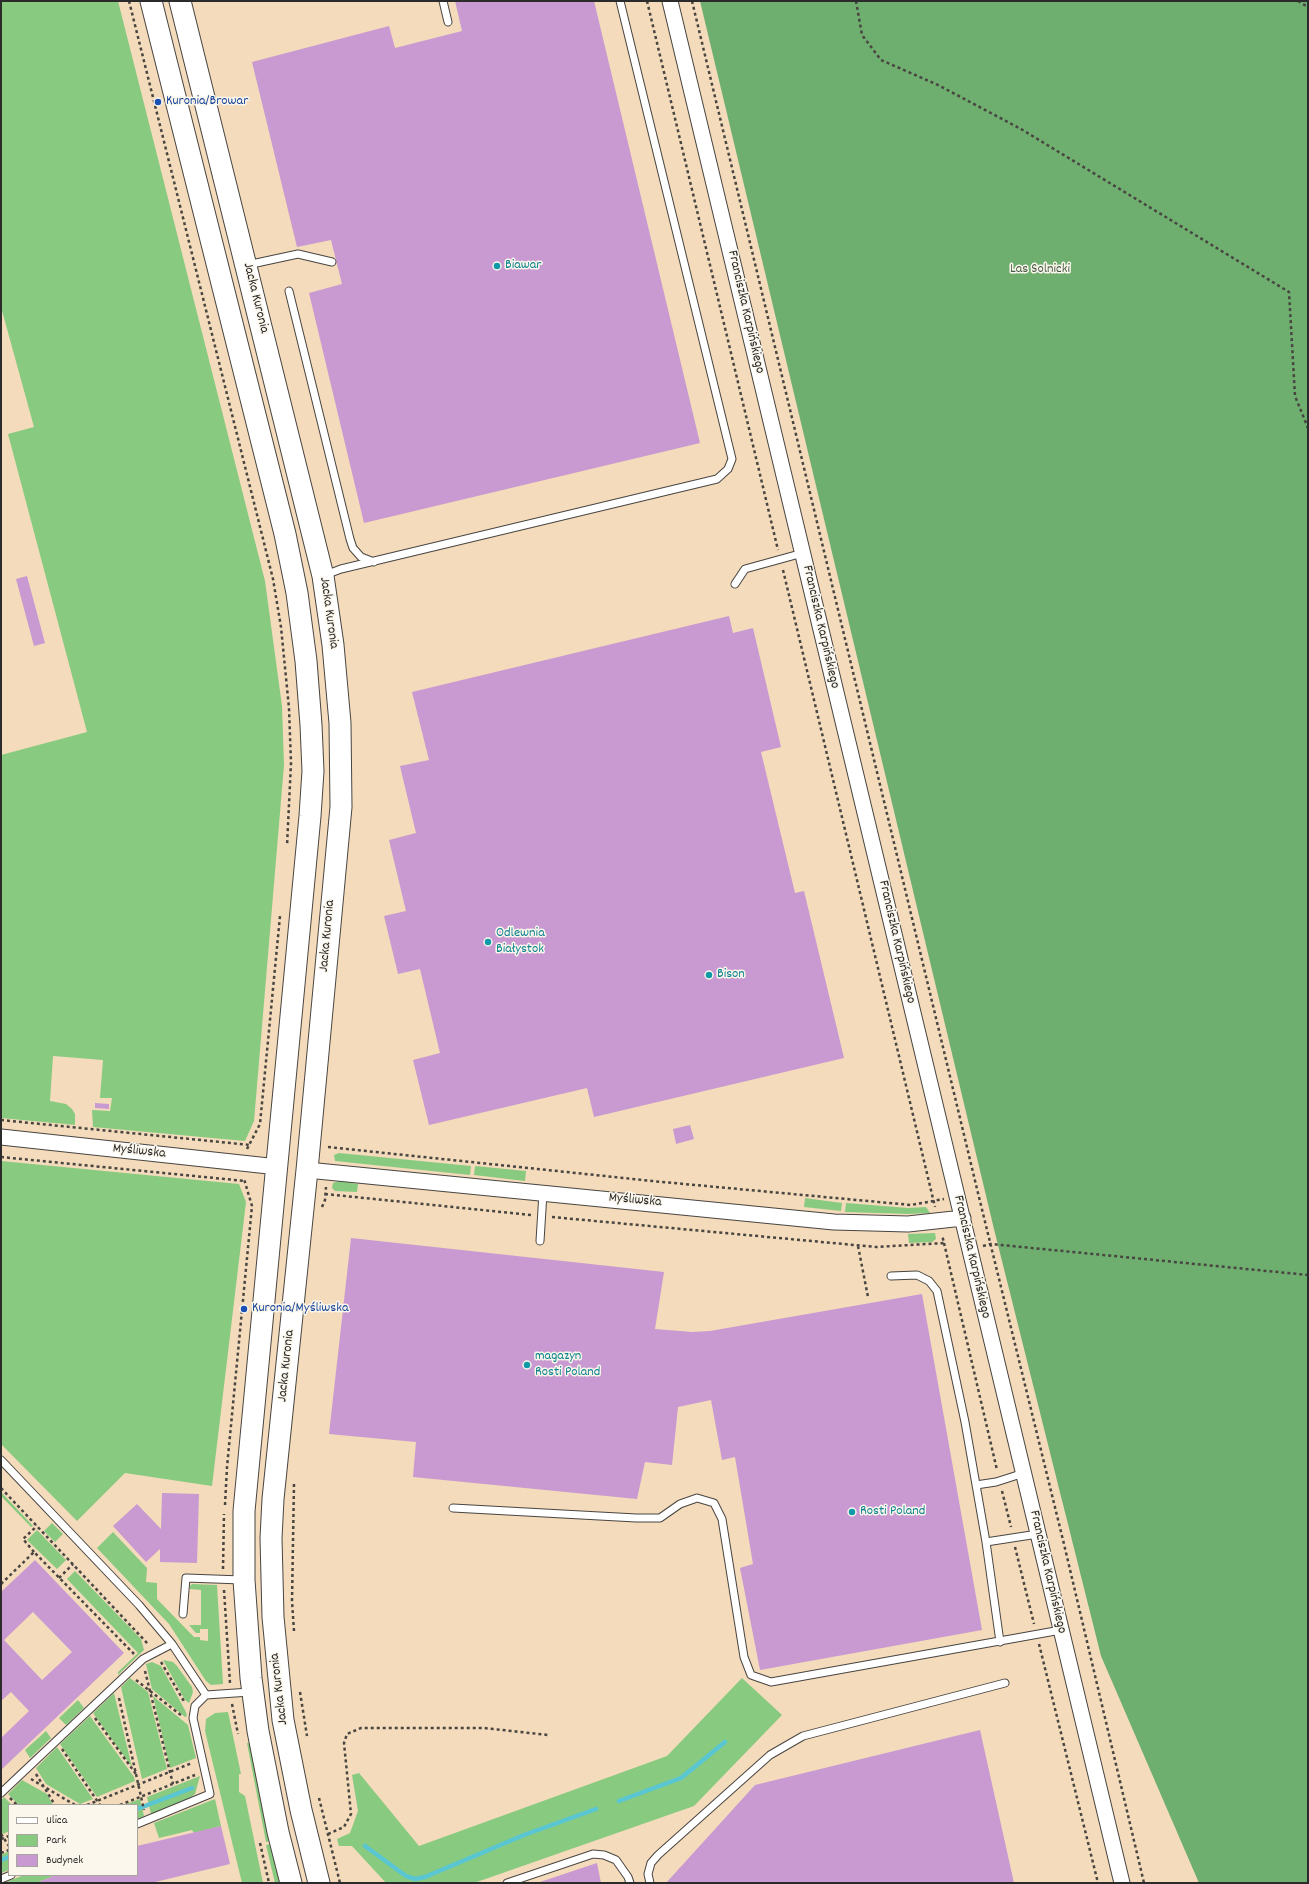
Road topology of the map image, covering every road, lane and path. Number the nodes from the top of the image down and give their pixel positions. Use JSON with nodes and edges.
{"nodes":[{"id":1,"x":129,"y":1,"type":"edge"},
{"id":2,"x":151,"y":1,"type":"edge"},
{"id":3,"x":180,"y":1,"type":"edge"},
{"id":4,"x":443,"y":1,"type":"edge"},
{"id":5,"x":620,"y":1,"type":"edge"},
{"id":6,"x":647,"y":1,"type":"edge"},
{"id":7,"x":670,"y":1,"type":"edge"},
{"id":8,"x":692,"y":1,"type":"edge"},
{"id":9,"x":856,"y":1,"type":"edge"},
{"id":10,"x":1298,"y":1,"type":"edge"},
{"id":11,"x":1308,"y":7,"type":"edge"},
{"id":12,"x":448,"y":22,"type":"dead end"},
{"id":13,"x":332,"y":262,"type":"dead end"},
{"id":14,"x":247,"y":265,"type":"junction"},
{"id":15,"x":289,"y":291,"type":"dead end"},
{"id":16,"x":1308,"y":428,"type":"edge"},
{"id":17,"x":803,"y":553,"type":"junction"},
{"id":18,"x":780,"y":559,"type":"junction"},
{"id":19,"x":374,"y":562,"type":"junction"},
{"id":20,"x":323,"y":576,"type":"junction"},
{"id":21,"x":735,"y":584,"type":"dead end"},
{"id":22,"x":287,"y":852,"type":"dead end"},
{"id":23,"x":281,"y":913,"type":"dead end"},
{"id":24,"x":1,"y":1120,"type":"edge"},
{"id":25,"x":1,"y":1137,"type":"edge"},
{"id":26,"x":328,"y":1147,"type":"dead end"},
{"id":27,"x":1,"y":1157,"type":"edge"},
{"id":28,"x":278,"y":1167,"type":"junction"},
{"id":29,"x":307,"y":1170,"type":"junction"},
{"id":30,"x":245,"y":1181,"type":"dead end"},
{"id":31,"x":977,"y":1189,"type":"junction"},
{"id":32,"x":543,"y":1193,"type":"junction"},
{"id":33,"x":325,"y":1194,"type":"dead end"},
{"id":34,"x":957,"y":1196,"type":"junction"},
{"id":35,"x":934,"y":1201,"type":"junction"},
{"id":36,"x":542,"y":1216,"type":"junction"},
{"id":37,"x":963,"y":1218,"type":"junction"},
{"id":38,"x":938,"y":1221,"type":"junction"},
{"id":39,"x":540,"y":1241,"type":"dead end"},
{"id":40,"x":944,"y":1243,"type":"junction"},
{"id":41,"x":991,"y":1244,"type":"junction"},
{"id":42,"x":858,"y":1246,"type":"junction"},
{"id":43,"x":969,"y":1250,"type":"junction"},
{"id":44,"x":1308,"y":1275,"type":"edge"},
{"id":45,"x":891,"y":1276,"type":"dead end"},
{"id":46,"x":868,"y":1297,"type":"dead end"},
{"id":47,"x":1,"y":1460,"type":"edge"},
{"id":48,"x":1024,"y":1473,"type":"junction"},
{"id":49,"x":1000,"y":1480,"type":"junction"},
{"id":50,"x":976,"y":1485,"type":"junction"},
{"id":51,"x":1,"y":1488,"type":"edge"},
{"id":52,"x":293,"y":1500,"type":"dead end"},
{"id":53,"x":453,"y":1508,"type":"dead end"},
{"id":54,"x":37,"y":1526,"type":"junction"},
{"id":55,"x":1038,"y":1534,"type":"junction"},
{"id":56,"x":1014,"y":1538,"type":"junction"},
{"id":57,"x":986,"y":1542,"type":"junction"},
{"id":58,"x":34,"y":1552,"type":"junction"},
{"id":59,"x":73,"y":1564,"type":"junction"},
{"id":60,"x":59,"y":1578,"type":"junction"},
{"id":61,"x":244,"y":1580,"type":"junction"},
{"id":62,"x":1,"y":1584,"type":"edge"},
{"id":63,"x":183,"y":1614,"type":"dead end"},
{"id":64,"x":1061,"y":1630,"type":"junction"},
{"id":65,"x":1036,"y":1635,"type":"junction"},
{"id":66,"x":295,"y":1638,"type":"dead end"},
{"id":67,"x":1000,"y":1642,"type":"junction"},
{"id":68,"x":172,"y":1644,"type":"junction"},
{"id":69,"x":155,"y":1652,"type":"junction"},
{"id":70,"x":129,"y":1659,"type":"dead end"},
{"id":71,"x":143,"y":1659,"type":"junction"},
{"id":72,"x":128,"y":1673,"type":"junction"},
{"id":73,"x":1005,"y":1683,"type":"dead end"},
{"id":74,"x":116,"y":1685,"type":"junction"},
{"id":75,"x":300,"y":1688,"type":"dead end"},
{"id":76,"x":150,"y":1691,"type":"junction"},
{"id":77,"x":252,"y":1692,"type":"junction"},
{"id":78,"x":206,"y":1695,"type":"junction"},
{"id":79,"x":89,"y":1710,"type":"junction"},
{"id":80,"x":194,"y":1711,"type":"junction"},
{"id":81,"x":194,"y":1725,"type":"junction"},
{"id":82,"x":548,"y":1735,"type":"dead end"},
{"id":83,"x":307,"y":1738,"type":"dead end"},
{"id":84,"x":56,"y":1740,"type":"junction"},
{"id":85,"x":202,"y":1759,"type":"junction"},
{"id":86,"x":31,"y":1764,"type":"junction"},
{"id":87,"x":204,"y":1771,"type":"junction"},
{"id":88,"x":170,"y":1772,"type":"junction"},
{"id":89,"x":21,"y":1774,"type":"junction"},
{"id":90,"x":136,"y":1775,"type":"junction"},
{"id":91,"x":138,"y":1784,"type":"junction"},
{"id":92,"x":173,"y":1784,"type":"junction"},
{"id":93,"x":43,"y":1786,"type":"junction"},
{"id":94,"x":317,"y":1791,"type":"dead end"},
{"id":95,"x":1,"y":1793,"type":"edge"},
{"id":96,"x":141,"y":1796,"type":"junction"},
{"id":97,"x":97,"y":1801,"type":"junction"},
{"id":98,"x":54,"y":1804,"type":"edge"},
{"id":99,"x":74,"y":1804,"type":"edge"},
{"id":100,"x":90,"y":1804,"type":"edge"},
{"id":101,"x":99,"y":1804,"type":"edge"},
{"id":102,"x":122,"y":1804,"type":"edge"},
{"id":103,"x":138,"y":1824,"type":"edge"},
{"id":104,"x":1,"y":1834,"type":"edge"},
{"id":105,"x":328,"y":1834,"type":"junction"},
{"id":106,"x":2,"y":1838,"type":"edge"},
{"id":107,"x":308,"y":1839,"type":"junction"},
{"id":108,"x":291,"y":1883,"type":"edge"},
{"id":109,"x":319,"y":1883,"type":"edge"},
{"id":110,"x":340,"y":1883,"type":"edge"},
{"id":111,"x":507,"y":1883,"type":"edge"},
{"id":112,"x":630,"y":1883,"type":"edge"},
{"id":113,"x":650,"y":1883,"type":"edge"},
{"id":114,"x":1098,"y":1883,"type":"edge"},
{"id":115,"x":1122,"y":1883,"type":"edge"},
{"id":116,"x":1144,"y":1883,"type":"edge"}],
"edges":[{"from":1,"to":22,"type":"path"},
{"from":2,"to":28,"type":"main road","name":"Jacka Kuronia"},
{"from":3,"to":14,"type":"main road","name":"Jacka Kuronia"},
{"from":4,"to":12,"type":"lane"},
{"from":5,"to":19,"type":"lane"},
{"from":6,"to":18,"type":"path"},
{"from":7,"to":17,"type":"street","name":"Franciszka Karpińskiego"},
{"from":8,"to":31,"type":"path"},
{"from":9,"to":16,"type":"path"},
{"from":10,"to":11,"type":"path"},
{"from":13,"to":14,"type":"lane"},
{"from":14,"to":20,"type":"main road","name":"Jacka Kuronia"},
{"from":15,"to":19,"type":"lane"},
{"from":17,"to":18,"type":"lane"},
{"from":17,"to":34,"type":"street","name":"Franciszka Karpińskiego"},
{"from":18,"to":21,"type":"lane"},
{"from":18,"to":35,"type":"path"},
{"from":19,"to":20,"type":"lane"},
{"from":20,"to":29,"type":"main road","name":"Jacka Kuronia"},
{"from":23,"to":24,"type":"path"},
{"from":25,"to":28,"type":"street","name":"Myśliwska"},
{"from":26,"to":35,"type":"path"},
{"from":27,"to":30,"type":"path"},
{"from":28,"to":29,"type":"main road"},
{"from":28,"to":61,"type":"main road","name":"Jacka Kuronia"},
{"from":29,"to":32,"type":"street","name":"Myśliwska"},
{"from":29,"to":107,"type":"main road","name":"Jacka Kuronia"},
{"from":31,"to":34,"type":"path"},
{"from":31,"to":41,"type":"path"},
{"from":32,"to":36,"type":"lane"},
{"from":32,"to":38,"type":"street","name":"Myśliwska"},
{"from":33,"to":36,"type":"path"},
{"from":34,"to":35,"type":"path"},
{"from":34,"to":37,"type":"street","name":"Franciszka Karpińskiego"},
{"from":35,"to":38,"type":"path"},
{"from":36,"to":39,"type":"lane"},
{"from":36,"to":42,"type":"path"},
{"from":37,"to":38,"type":"street","name":"Myśliwska"},
{"from":37,"to":43,"type":"street","name":"Franciszka Karpińskiego"},
{"from":38,"to":40,"type":"path"},
{"from":40,"to":42,"type":"path"},
{"from":40,"to":49,"type":"path"},
{"from":41,"to":43,"type":"path"},
{"from":41,"to":44,"type":"path"},
{"from":41,"to":116,"type":"path"},
{"from":42,"to":46,"type":"path"},
{"from":43,"to":48,"type":"street","name":"Franciszka Karpińskiego"},
{"from":45,"to":50,"type":"lane"},
{"from":47,"to":68,"type":"lane"},
{"from":48,"to":49,"type":"lane"},
{"from":48,"to":55,"type":"street","name":"Franciszka Karpińskiego"},
{"from":49,"to":50,"type":"lane"},
{"from":49,"to":56,"type":"path"},
{"from":50,"to":57,"type":"lane"},
{"from":51,"to":54,"type":"path"},
{"from":52,"to":66,"type":"path"},
{"from":53,"to":67,"type":"lane"},
{"from":54,"to":58,"type":"path"},
{"from":54,"to":59,"type":"path"},
{"from":55,"to":56,"type":"lane"},
{"from":55,"to":64,"type":"street","name":"Franciszka Karpińskiego"},
{"from":56,"to":57,"type":"lane"},
{"from":56,"to":65,"type":"path"},
{"from":57,"to":67,"type":"lane"},
{"from":58,"to":60,"type":"path"},
{"from":58,"to":62,"type":"path"},
{"from":59,"to":60,"type":"path"},
{"from":59,"to":69,"type":"path"},
{"from":60,"to":70,"type":"path"},
{"from":61,"to":63,"type":"lane"},
{"from":61,"to":77,"type":"main road","name":"Jacka Kuronia"},
{"from":64,"to":65,"type":"lane"},
{"from":64,"to":115,"type":"street","name":"Franciszka Karpińskiego"},
{"from":65,"to":67,"type":"lane"},
{"from":65,"to":114,"type":"path"},
{"from":68,"to":69,"type":"lane"},
{"from":68,"to":78,"type":"lane"},
{"from":69,"to":71,"type":"lane"},
{"from":69,"to":80,"type":"path"},
{"from":71,"to":72,"type":"lane"},
{"from":71,"to":76,"type":"path"},
{"from":72,"to":74,"type":"lane"},
{"from":72,"to":76,"type":"path"},
{"from":73,"to":113,"type":"lane"},
{"from":74,"to":79,"type":"lane"},
{"from":74,"to":90,"type":"path"},
{"from":75,"to":83,"type":"path"},
{"from":76,"to":81,"type":"path"},
{"from":76,"to":88,"type":"path"},
{"from":77,"to":78,"type":"lane"},
{"from":77,"to":108,"type":"main road","name":"Jacka Kuronia"},
{"from":78,"to":80,"type":"lane"},
{"from":79,"to":84,"type":"lane"},
{"from":79,"to":90,"type":"path"},
{"from":80,"to":81,"type":"lane"},
{"from":81,"to":85,"type":"lane"},
{"from":82,"to":105,"type":"path"},
{"from":84,"to":86,"type":"lane"},
{"from":84,"to":97,"type":"path"},
{"from":85,"to":87,"type":"lane"},
{"from":85,"to":88,"type":"path"},
{"from":86,"to":89,"type":"lane"},
{"from":86,"to":93,"type":"path"},
{"from":87,"to":92,"type":"path"},
{"from":87,"to":103,"type":"lane"},
{"from":88,"to":91,"type":"path"},
{"from":88,"to":92,"type":"path"},
{"from":89,"to":93,"type":"path"},
{"from":89,"to":95,"type":"lane"},
{"from":90,"to":91,"type":"path"},
{"from":91,"to":96,"type":"path"},
{"from":91,"to":97,"type":"path"},
{"from":92,"to":96,"type":"path"},
{"from":93,"to":98,"type":"path"},
{"from":93,"to":99,"type":"path"},
{"from":94,"to":105,"type":"path"},
{"from":96,"to":102,"type":"path"},
{"from":97,"to":100,"type":"path"},
{"from":97,"to":101,"type":"path"},
{"from":104,"to":106,"type":"path"},
{"from":105,"to":107,"type":"path"},
{"from":105,"to":110,"type":"path"},
{"from":107,"to":109,"type":"main road","name":"Jacka Kuronia"},
{"from":111,"to":112,"type":"lane"}]}
